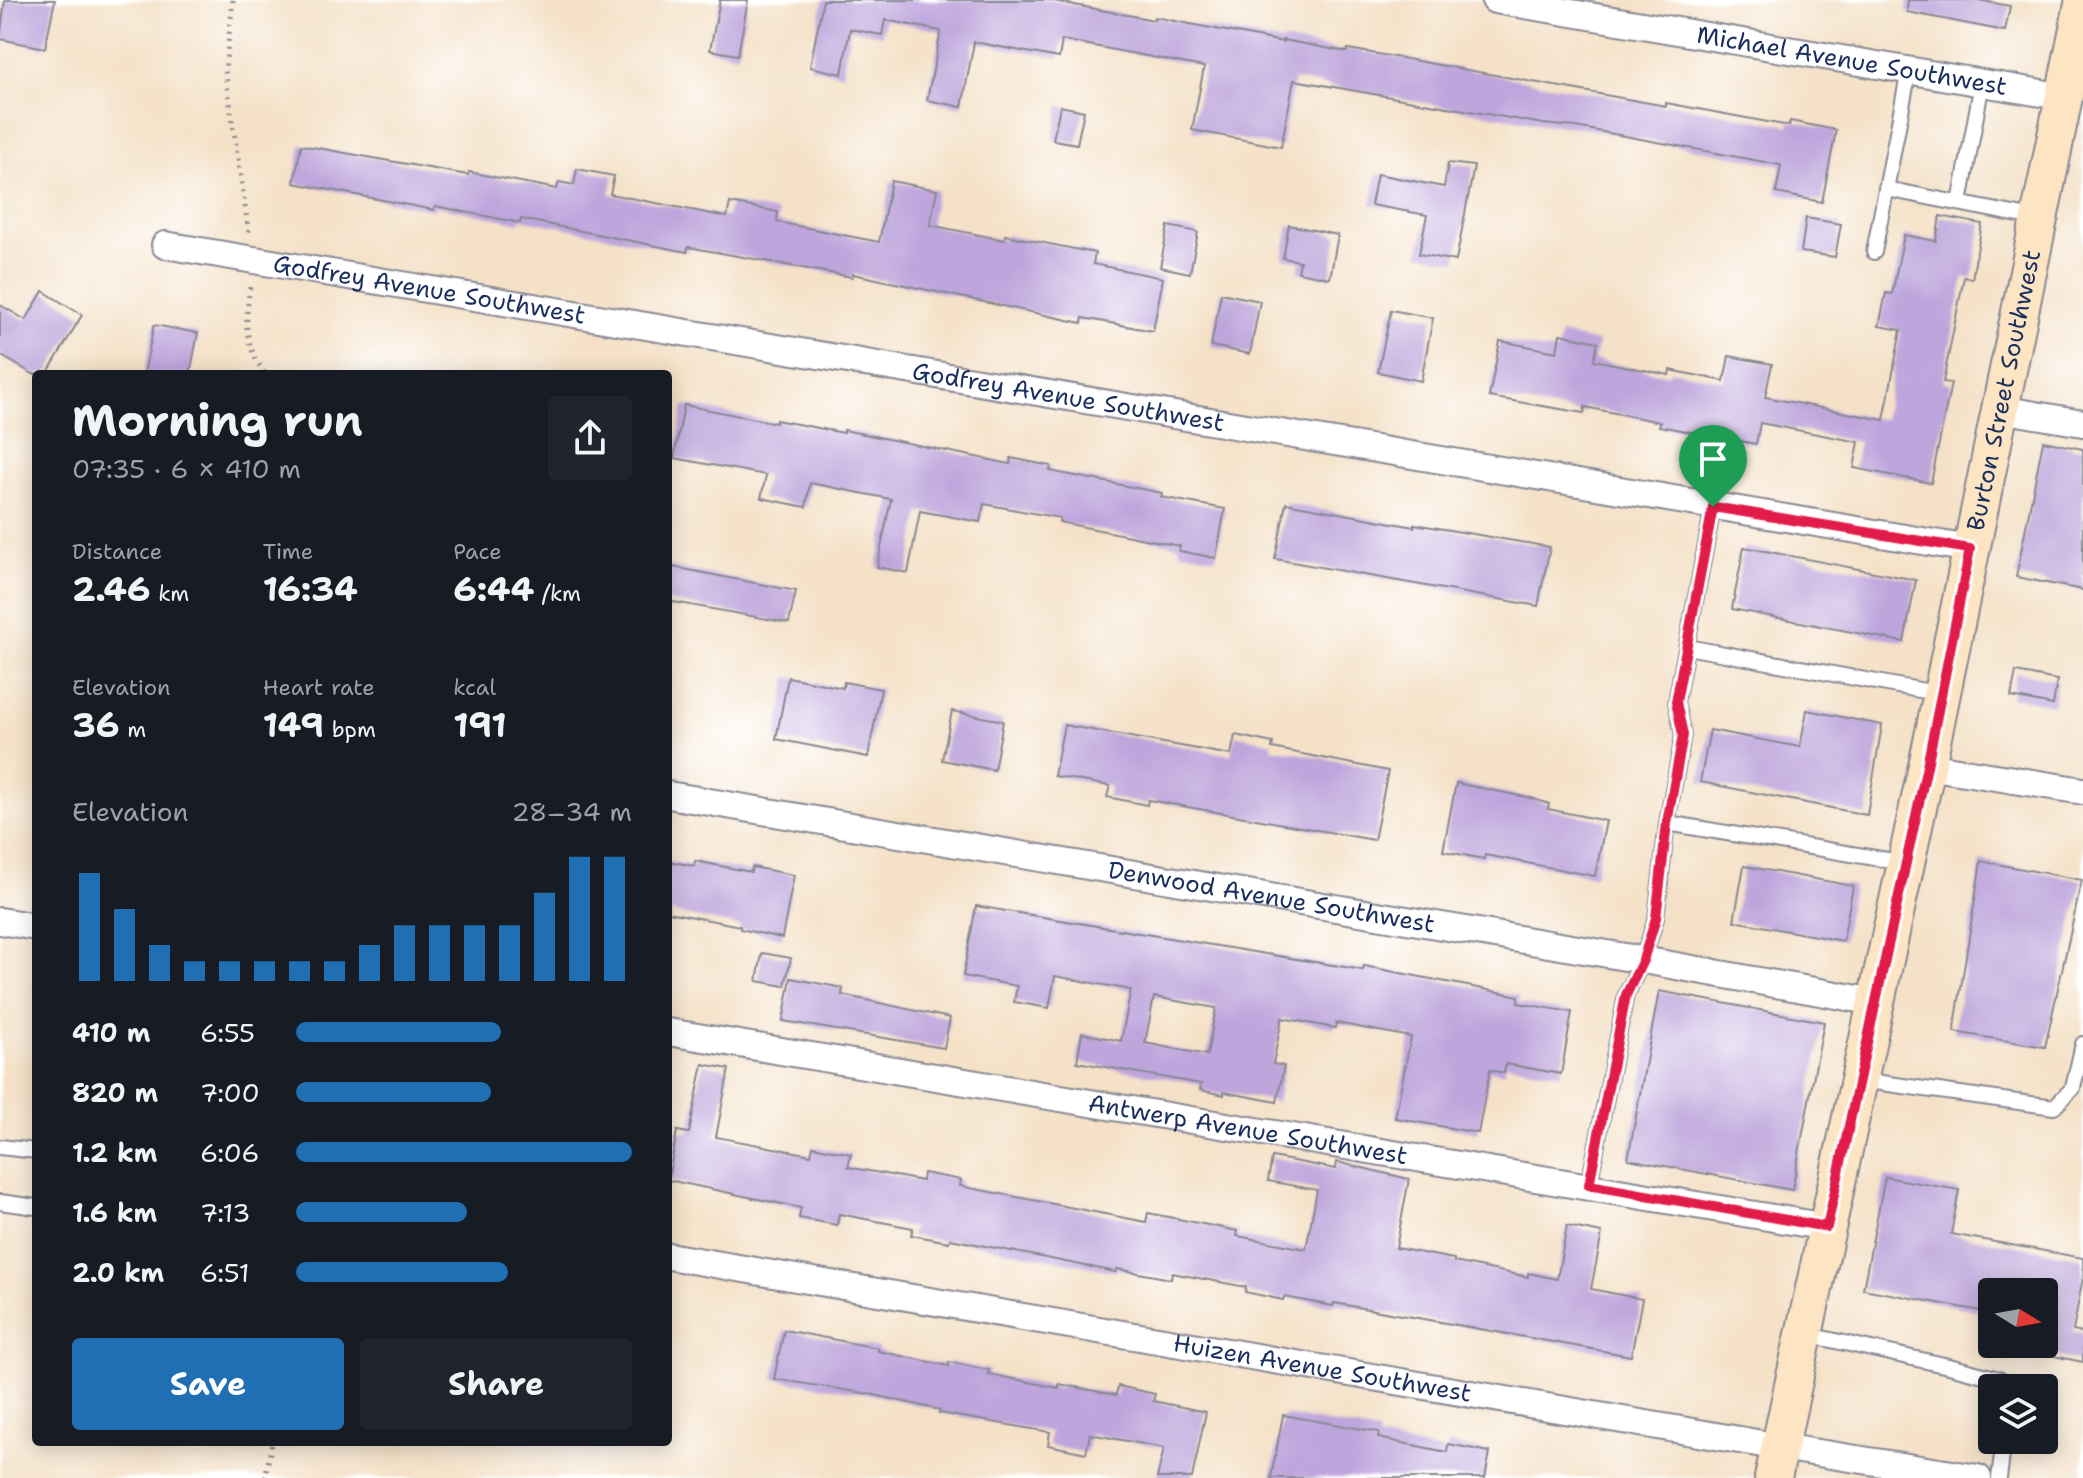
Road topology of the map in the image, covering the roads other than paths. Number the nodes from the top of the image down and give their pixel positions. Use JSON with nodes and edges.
{"nodes":[{"id":1,"x":1495,"y":0,"type":"edge"},
{"id":2,"x":2083,"y":4,"type":"edge"},
{"id":3,"x":2079,"y":42,"type":"edge"},
{"id":4,"x":1909,"y":70,"type":"junction"},
{"id":5,"x":1982,"y":83,"type":"junction"},
{"id":6,"x":2065,"y":97,"type":"junction"},
{"id":7,"x":1886,"y":189,"type":"junction"},
{"id":8,"x":1960,"y":203,"type":"junction"},
{"id":9,"x":2039,"y":219,"type":"junction"},
{"id":10,"x":165,"y":245,"type":"dead end"},
{"id":11,"x":1874,"y":252,"type":"dead end"},
{"id":12,"x":2000,"y":409,"type":"junction"},
{"id":13,"x":2083,"y":423,"type":"edge"},
{"id":14,"x":1713,"y":507,"type":"junction"},
{"id":15,"x":1970,"y":549,"type":"junction"},
{"id":16,"x":1687,"y":647,"type":"junction"},
{"id":17,"x":1941,"y":694,"type":"junction"},
{"id":18,"x":1927,"y":766,"type":"junction"},
{"id":19,"x":2083,"y":791,"type":"edge"},
{"id":20,"x":672,"y":796,"type":"edge"},
{"id":21,"x":1667,"y":823,"type":"junction"},
{"id":22,"x":1905,"y":863,"type":"junction"},
{"id":23,"x":0,"y":921,"type":"edge"},
{"id":24,"x":32,"y":926,"type":"edge"},
{"id":25,"x":1643,"y":960,"type":"junction"},
{"id":26,"x":1875,"y":1002,"type":"junction"},
{"id":27,"x":672,"y":1033,"type":"edge"},
{"id":28,"x":2083,"y":1044,"type":"edge"},
{"id":29,"x":1858,"y":1080,"type":"junction"},
{"id":30,"x":0,"y":1147,"type":"edge"},
{"id":31,"x":32,"y":1151,"type":"edge"},
{"id":32,"x":1589,"y":1185,"type":"junction"},
{"id":33,"x":0,"y":1202,"type":"edge"},
{"id":34,"x":32,"y":1206,"type":"edge"},
{"id":35,"x":1827,"y":1227,"type":"junction"},
{"id":36,"x":672,"y":1257,"type":"edge"},
{"id":37,"x":1804,"y":1334,"type":"junction"},
{"id":38,"x":1980,"y":1374,"type":"edge"},
{"id":39,"x":2002,"y":1454,"type":"edge"},
{"id":40,"x":1776,"y":1463,"type":"edge"},
{"id":41,"x":1978,"y":1478,"type":"edge"},
{"id":42,"x":1999,"y":1478,"type":"edge"}],
"edges":[{"from":1,"to":4,"type":"street","name":"Michael Avenue Southwest"},
{"from":2,"to":3,"type":"main road","name":"Burton Street Southwest"},
{"from":3,"to":6,"type":"main road","name":"Burton Street Southwest"},
{"from":4,"to":5,"type":"street","name":"Michael Avenue Southwest"},
{"from":4,"to":7,"type":"lane"},
{"from":5,"to":6,"type":"street","name":"Michael Avenue Southwest"},
{"from":5,"to":8,"type":"lane"},
{"from":6,"to":9,"type":"main road","name":"Burton Street Southwest"},
{"from":7,"to":8,"type":"lane"},
{"from":7,"to":11,"type":"lane"},
{"from":8,"to":9,"type":"lane"},
{"from":9,"to":12,"type":"main road","name":"Burton Street Southwest"},
{"from":10,"to":14,"type":"street","name":"Godfrey Avenue Southwest"},
{"from":12,"to":13,"type":"street"},
{"from":12,"to":15,"type":"main road","name":"Burton Street Southwest"},
{"from":14,"to":15,"type":"street","name":"Godfrey Avenue Southwest"},
{"from":14,"to":16,"type":"lane"},
{"from":15,"to":17,"type":"main road","name":"Burton Street Southwest"},
{"from":16,"to":17,"type":"lane"},
{"from":16,"to":21,"type":"lane"},
{"from":17,"to":18,"type":"main road","name":"Burton Street Southwest"},
{"from":18,"to":19,"type":"street"},
{"from":18,"to":22,"type":"main road","name":"Burton Street Southwest"},
{"from":20,"to":25,"type":"street","name":"Denwood Avenue Southwest"},
{"from":21,"to":22,"type":"lane"},
{"from":21,"to":25,"type":"lane"},
{"from":22,"to":26,"type":"main road","name":"Burton Street Southwest"},
{"from":23,"to":24,"type":"street"},
{"from":25,"to":26,"type":"street","name":"Denwood Avenue Southwest"},
{"from":25,"to":32,"type":"lane"},
{"from":26,"to":29,"type":"main road","name":"Burton Street Southwest"},
{"from":27,"to":32,"type":"street","name":"Antwerp Avenue Southwest"},
{"from":28,"to":29,"type":"lane"},
{"from":29,"to":35,"type":"main road","name":"Burton Street Southwest"},
{"from":30,"to":31,"type":"lane"},
{"from":32,"to":35,"type":"street","name":"Antwerp Avenue Southwest"},
{"from":33,"to":34,"type":"lane"},
{"from":35,"to":37,"type":"main road","name":"Burton Street Southwest"},
{"from":36,"to":40,"type":"street","name":"Huizen Avenue Southwest"},
{"from":37,"to":38,"type":"lane"},
{"from":37,"to":40,"type":"main road","name":"Burton Street Southwest"},
{"from":39,"to":42,"type":"lane"},
{"from":40,"to":41,"type":"street","name":"Huizen Avenue Southwest"}]}
